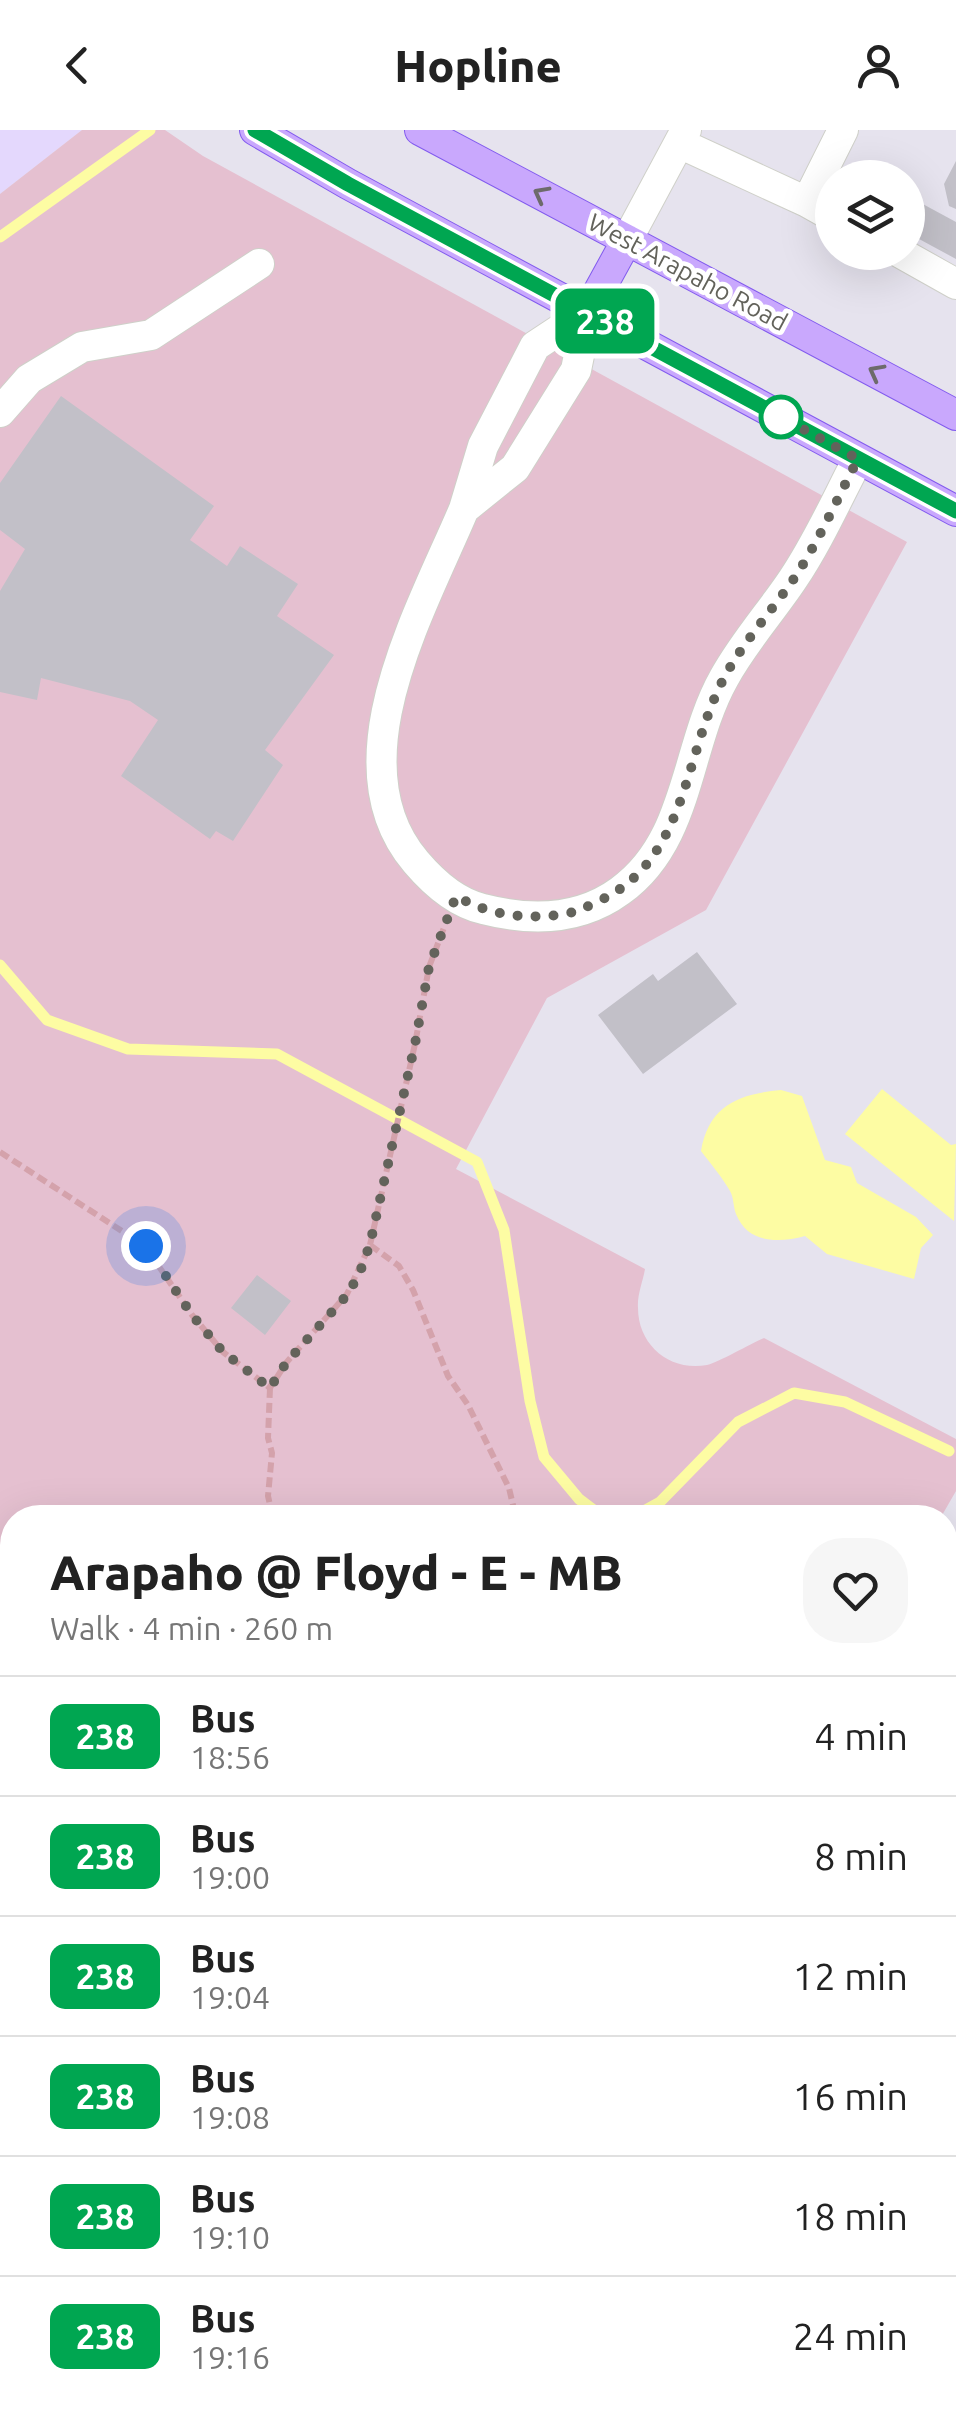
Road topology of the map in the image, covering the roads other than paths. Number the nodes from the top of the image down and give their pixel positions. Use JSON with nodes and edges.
{"nodes":[{"id":1,"x":255,"y":130,"type":"edge"},
{"id":2,"x":420,"y":130,"type":"edge"},
{"id":3,"x":842,"y":130,"type":"edge"},
{"id":4,"x":682,"y":136,"type":"edge"},
{"id":5,"x":834,"y":160,"type":"edge"},
{"id":6,"x":815,"y":206,"type":"edge"},
{"id":7,"x":627,"y":240,"type":"junction"},
{"id":8,"x":258,"y":264,"type":"dead end"},
{"id":9,"x":925,"y":267,"type":"edge"},
{"id":10,"x":956,"y":284,"type":"edge"},
{"id":11,"x":588,"y":311,"type":"junction"},
{"id":12,"x":0,"y":412,"type":"edge"},
{"id":13,"x":956,"y":416,"type":"edge"},
{"id":14,"x":858,"y":459,"type":"junction"},
{"id":15,"x":464,"y":509,"type":"junction"},
{"id":16,"x":956,"y":511,"type":"edge"}],
"edges":[{"from":1,"to":11,"type":"main road"},
{"from":7,"to":2,"type":"main road","name":"West Arapaho Road","one_way":true},
{"from":3,"to":5,"type":"street"},
{"from":4,"to":6,"type":"street"},
{"from":4,"to":7,"type":"street"},
{"from":7,"to":11,"type":"main road"},
{"from":13,"to":7,"type":"main road","name":"West Arapaho Road","one_way":true},
{"from":8,"to":12,"type":"street"},
{"from":9,"to":10,"type":"street"},
{"from":11,"to":14,"type":"main road"},
{"from":11,"to":15,"type":"street"},
{"from":11,"to":15,"type":"street"},
{"from":14,"to":15,"type":"street"},
{"from":14,"to":16,"type":"main road"}]}
